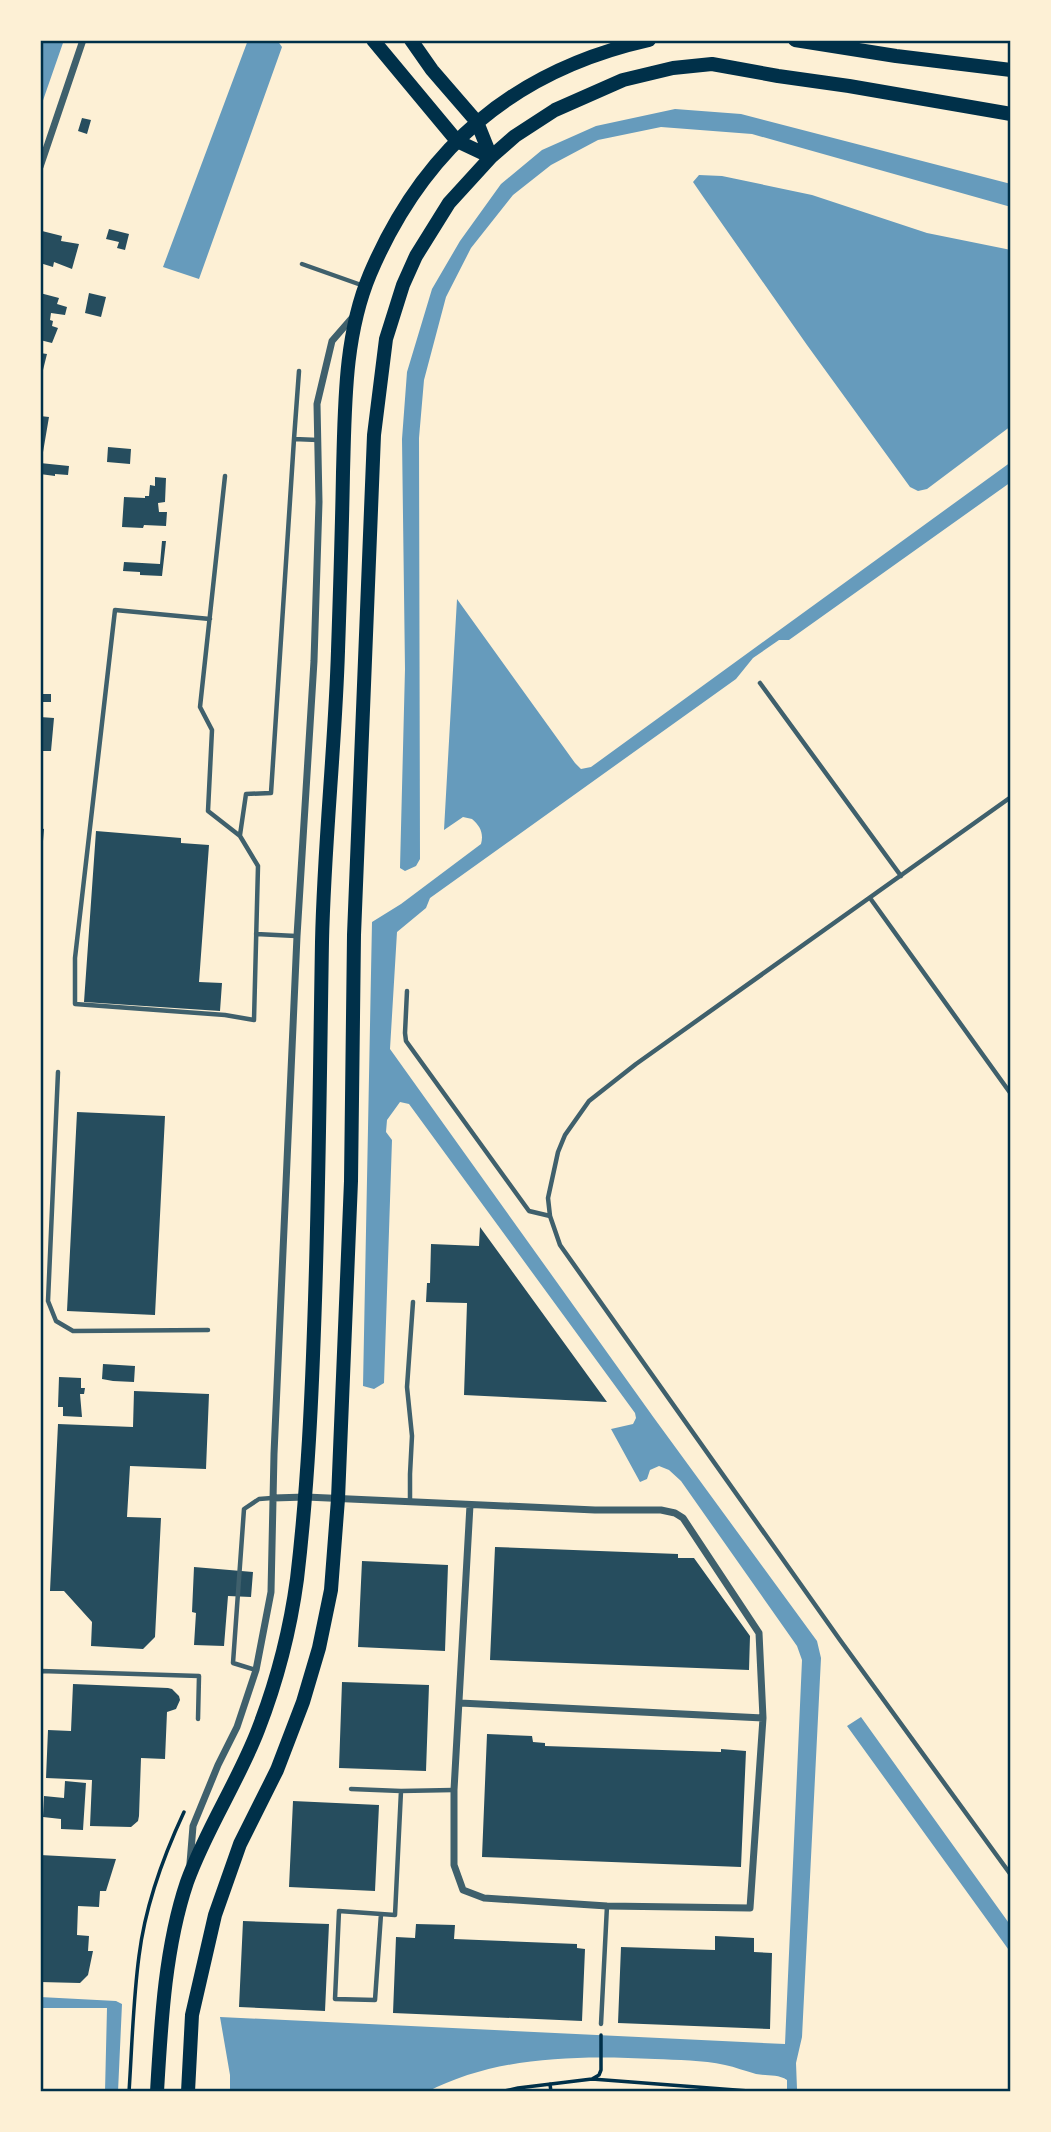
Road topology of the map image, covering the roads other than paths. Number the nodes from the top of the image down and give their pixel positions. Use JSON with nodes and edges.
{"nodes":[{"id":1,"x":83,"y":40,"type":"edge"},
{"id":2,"x":373,"y":40,"type":"edge"},
{"id":3,"x":411,"y":40,"type":"edge"},
{"id":4,"x":649,"y":40,"type":"edge"},
{"id":5,"x":795,"y":40,"type":"edge"},
{"id":6,"x":1011,"y":70,"type":"edge"},
{"id":7,"x":1011,"y":114,"type":"edge"},
{"id":8,"x":477,"y":122,"type":"junction"},
{"id":9,"x":457,"y":141,"type":"junction"},
{"id":10,"x":491,"y":157,"type":"junction"},
{"id":11,"x":40,"y":167,"type":"edge"},
{"id":12,"x":302,"y":264,"type":"dead end"},
{"id":13,"x":365,"y":286,"type":"junction"},
{"id":14,"x":357,"y":312,"type":"junction"},
{"id":15,"x":299,"y":371,"type":"dead end"},
{"id":16,"x":293,"y":439,"type":"junction"},
{"id":17,"x":318,"y":440,"type":"junction"},
{"id":18,"x":225,"y":476,"type":"dead end"},
{"id":19,"x":210,"y":618,"type":"junction"},
{"id":20,"x":760,"y":683,"type":"dead end"},
{"id":21,"x":1011,"y":797,"type":"edge"},
{"id":22,"x":240,"y":836,"type":"junction"},
{"id":23,"x":901,"y":876,"type":"junction"},
{"id":24,"x":870,"y":898,"type":"junction"},
{"id":25,"x":256,"y":934,"type":"junction"},
{"id":26,"x":297,"y":936,"type":"junction"},
{"id":27,"x":407,"y":990,"type":"dead end"},
{"id":28,"x":58,"y":1072,"type":"dead end"},
{"id":29,"x":1011,"y":1094,"type":"edge"},
{"id":30,"x":550,"y":1216,"type":"junction"},
{"id":31,"x":413,"y":1302,"type":"dead end"},
{"id":32,"x":208,"y":1330,"type":"dead end"},
{"id":33,"x":306,"y":1497,"type":"junction"},
{"id":34,"x":273,"y":1498,"type":"junction"},
{"id":35,"x":338,"y":1499,"type":"junction"},
{"id":36,"x":410,"y":1502,"type":"junction"},
{"id":37,"x":470,"y":1504,"type":"junction"},
{"id":38,"x":256,"y":1670,"type":"junction"},
{"id":39,"x":40,"y":1686,"type":"edge"},
{"id":40,"x":460,"y":1703,"type":"junction"},
{"id":41,"x":763,"y":1718,"type":"junction"},
{"id":42,"x":198,"y":1719,"type":"dead end"},
{"id":43,"x":351,"y":1789,"type":"dead end"},
{"id":44,"x":454,"y":1790,"type":"junction"},
{"id":45,"x":401,"y":1791,"type":"junction"},
{"id":46,"x":1011,"y":1875,"type":"edge"},
{"id":47,"x":189,"y":1877,"type":"junction"},
{"id":48,"x":607,"y":1906,"type":"junction"},
{"id":49,"x":381,"y":1914,"type":"junction"},
{"id":50,"x":601,"y":2024,"type":"road end"},
{"id":51,"x":157,"y":2092,"type":"edge"},
{"id":52,"x":188,"y":2092,"type":"edge"}],
"edges":[{"from":1,"to":11,"type":"street"},
{"from":2,"to":9,"type":"main road"},
{"from":3,"to":8,"type":"main road"},
{"from":4,"to":8,"type":"main road"},
{"from":5,"to":6,"type":"main road"},
{"from":7,"to":10,"type":"main road"},
{"from":8,"to":9,"type":"main road"},
{"from":8,"to":10,"type":"main road"},
{"from":9,"to":10,"type":"main road"},
{"from":9,"to":13,"type":"main road"},
{"from":10,"to":35,"type":"main road"},
{"from":12,"to":13,"type":"lane"},
{"from":13,"to":14,"type":"main road"},
{"from":14,"to":17,"type":"street"},
{"from":14,"to":33,"type":"main road"},
{"from":15,"to":16,"type":"lane"},
{"from":16,"to":17,"type":"lane"},
{"from":16,"to":22,"type":"lane"},
{"from":17,"to":26,"type":"street"},
{"from":18,"to":19,"type":"lane"},
{"from":19,"to":22,"type":"lane"},
{"from":19,"to":25,"type":"lane"},
{"from":20,"to":23,"type":"lane"},
{"from":21,"to":23,"type":"lane"},
{"from":22,"to":25,"type":"lane"},
{"from":23,"to":24,"type":"lane"},
{"from":24,"to":29,"type":"lane"},
{"from":24,"to":30,"type":"lane"},
{"from":25,"to":26,"type":"lane"},
{"from":26,"to":34,"type":"street"},
{"from":27,"to":30,"type":"lane"},
{"from":28,"to":32,"type":"lane"},
{"from":30,"to":46,"type":"lane"},
{"from":31,"to":36,"type":"lane"},
{"from":33,"to":34,"type":"street"},
{"from":33,"to":35,"type":"street"},
{"from":33,"to":47,"type":"main road"},
{"from":34,"to":38,"type":"street"},
{"from":34,"to":38,"type":"lane"},
{"from":35,"to":36,"type":"street"},
{"from":35,"to":52,"type":"main road"},
{"from":36,"to":37,"type":"street"},
{"from":37,"to":40,"type":"street"},
{"from":37,"to":41,"type":"street"},
{"from":38,"to":47,"type":"street"},
{"from":39,"to":42,"type":"lane"},
{"from":40,"to":41,"type":"street"},
{"from":40,"to":44,"type":"street"},
{"from":41,"to":48,"type":"street"},
{"from":43,"to":45,"type":"lane"},
{"from":44,"to":45,"type":"lane"},
{"from":44,"to":48,"type":"street"},
{"from":45,"to":49,"type":"lane"},
{"from":47,"to":51,"type":"main road"},
{"from":48,"to":50,"type":"lane"},
{"from":49,"to":49,"type":"lane"}]}
